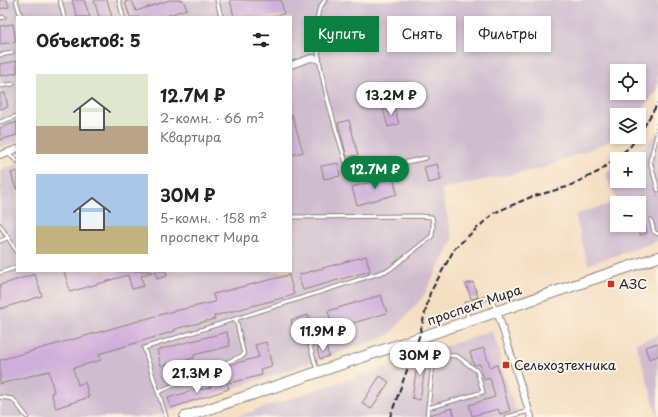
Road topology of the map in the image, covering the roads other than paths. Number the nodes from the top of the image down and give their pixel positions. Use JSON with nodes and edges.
{"nodes":[{"id":1,"x":16,"y":0,"type":"edge"},
{"id":2,"x":60,"y":0,"type":"edge"},
{"id":3,"x":119,"y":0,"type":"edge"},
{"id":4,"x":217,"y":0,"type":"edge"},
{"id":5,"x":325,"y":0,"type":"edge"},
{"id":6,"x":21,"y":16,"type":"edge"},
{"id":7,"x":64,"y":16,"type":"edge"},
{"id":8,"x":123,"y":16,"type":"edge"},
{"id":9,"x":221,"y":16,"type":"edge"},
{"id":10,"x":12,"y":53,"type":"dead end"},
{"id":11,"x":0,"y":55,"type":"edge"},
{"id":12,"x":318,"y":60,"type":"junction"},
{"id":13,"x":292,"y":65,"type":"edge"},
{"id":14,"x":13,"y":84,"type":"dead end"},
{"id":15,"x":0,"y":86,"type":"edge"},
{"id":16,"x":16,"y":116,"type":"edge"},
{"id":17,"x":0,"y":122,"type":"edge"},
{"id":18,"x":658,"y":131,"type":"edge"},
{"id":19,"x":16,"y":149,"type":"edge"},
{"id":20,"x":7,"y":153,"type":"junction"},
{"id":21,"x":0,"y":155,"type":"edge"},
{"id":22,"x":426,"y":158,"type":"dead end"},
{"id":23,"x":16,"y":160,"type":"edge"},
{"id":24,"x":658,"y":190,"type":"edge"},
{"id":25,"x":292,"y":217,"type":"edge"},
{"id":26,"x":651,"y":220,"type":"dead end"},
{"id":27,"x":0,"y":225,"type":"edge"},
{"id":28,"x":658,"y":234,"type":"edge"},
{"id":29,"x":7,"y":238,"type":"junction"},
{"id":30,"x":0,"y":240,"type":"edge"},
{"id":31,"x":16,"y":251,"type":"edge"},
{"id":32,"x":658,"y":257,"type":"edge"},
{"id":33,"x":16,"y":267,"type":"edge"},
{"id":34,"x":0,"y":273,"type":"edge"},
{"id":35,"x":497,"y":311,"type":"junction"},
{"id":36,"x":468,"y":317,"type":"junction"},
{"id":37,"x":236,"y":319,"type":"junction"},
{"id":38,"x":324,"y":334,"type":"dead end"},
{"id":39,"x":317,"y":372,"type":"junction"},
{"id":40,"x":158,"y":392,"type":"junction"},
{"id":41,"x":0,"y":397,"type":"edge"},
{"id":42,"x":428,"y":408,"type":"junction"},
{"id":43,"x":530,"y":414,"type":"edge"},
{"id":44,"x":189,"y":416,"type":"edge"},
{"id":45,"x":27,"y":417,"type":"edge"},
{"id":46,"x":166,"y":417,"type":"edge"},
{"id":47,"x":427,"y":417,"type":"edge"},
{"id":48,"x":507,"y":417,"type":"edge"}],
"edges":[{"from":1,"to":6,"type":"lane"},
{"from":2,"to":7,"type":"lane"},
{"from":3,"to":8,"type":"lane"},
{"from":4,"to":9,"type":"lane"},
{"from":5,"to":12,"type":"lane"},
{"from":10,"to":11,"type":"lane"},
{"from":12,"to":13,"type":"street"},
{"from":12,"to":22,"type":"lane"},
{"from":14,"to":15,"type":"lane"},
{"from":16,"to":17,"type":"lane"},
{"from":18,"to":24,"type":"lane"},
{"from":19,"to":20,"type":"street"},
{"from":20,"to":21,"type":"street"},
{"from":20,"to":23,"type":"lane"},
{"from":25,"to":37,"type":"lane"},
{"from":26,"to":28,"type":"lane"},
{"from":27,"to":29,"type":"lane"},
{"from":29,"to":30,"type":"lane"},
{"from":29,"to":31,"type":"lane"},
{"from":32,"to":35,"type":"main road","name":"проспект Мира"},
{"from":33,"to":34,"type":"lane"},
{"from":35,"to":36,"type":"main road","name":"проспект Мира"},
{"from":35,"to":36,"type":"lane"},
{"from":35,"to":43,"type":"street"},
{"from":36,"to":39,"type":"main road","name":"проспект Мира"},
{"from":37,"to":40,"type":"lane"},
{"from":37,"to":40,"type":"lane"},
{"from":38,"to":39,"type":"lane"},
{"from":39,"to":44,"type":"main road","name":"проспект Мира"},
{"from":40,"to":46,"type":"lane"},
{"from":41,"to":45,"type":"lane"},
{"from":42,"to":42,"type":"lane"},
{"from":42,"to":47,"type":"lane"},
{"from":43,"to":48,"type":"lane"}]}
